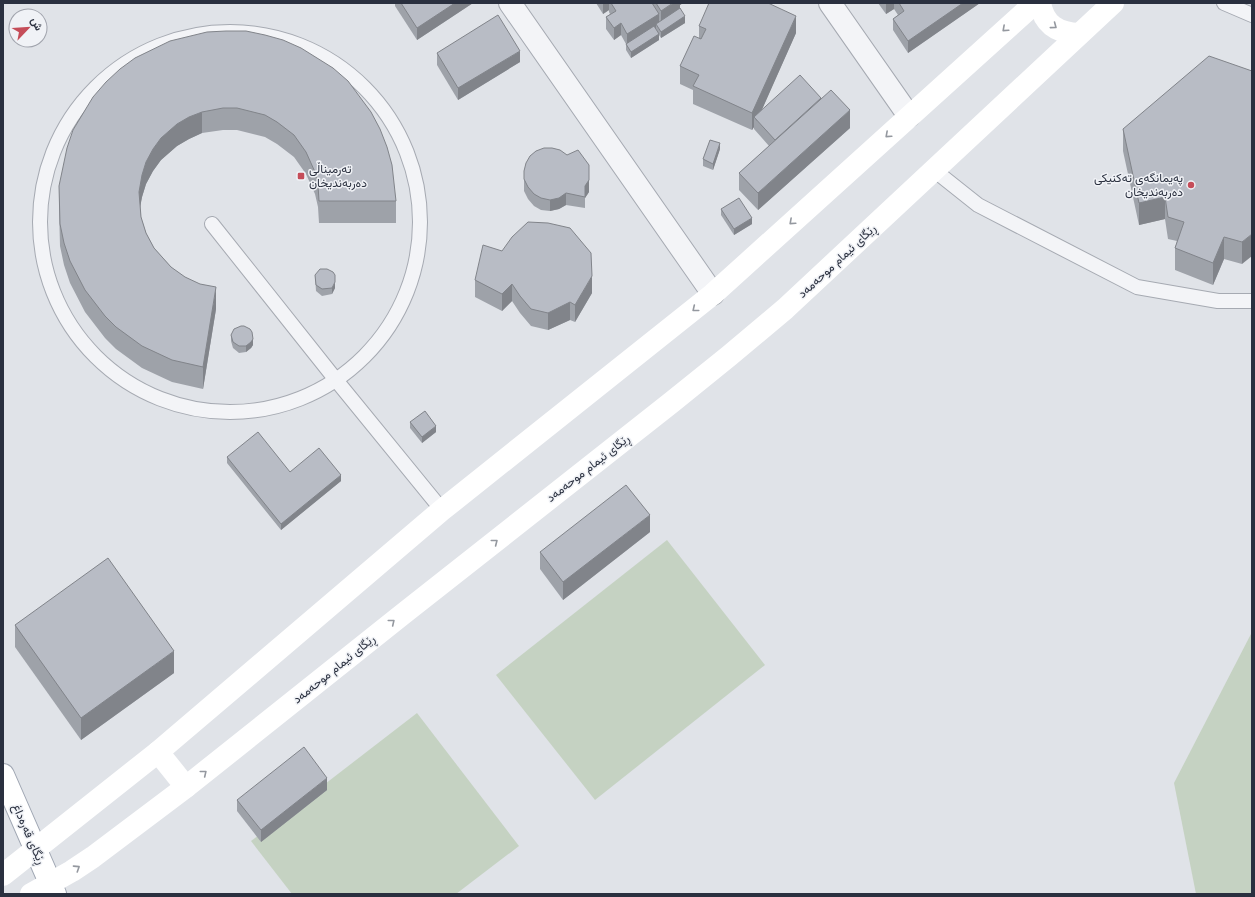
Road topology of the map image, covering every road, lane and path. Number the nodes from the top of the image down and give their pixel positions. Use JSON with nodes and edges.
{"nodes":[{"id":1,"x":510,"y":3,"type":"edge"},
{"id":2,"x":830,"y":3,"type":"edge"},
{"id":3,"x":1034,"y":3,"type":"edge"},
{"id":4,"x":1040,"y":3,"type":"edge"},
{"id":5,"x":1224,"y":3,"type":"edge"},
{"id":6,"x":1104,"y":7,"type":"edge"},
{"id":7,"x":1252,"y":15,"type":"edge"},
{"id":8,"x":1079,"y":34,"type":"junction"},
{"id":9,"x":909,"y":116,"type":"junction"},
{"id":10,"x":934,"y":170,"type":"junction"},
{"id":11,"x":212,"y":224,"type":"dead end"},
{"id":12,"x":713,"y":294,"type":"junction"},
{"id":13,"x":1252,"y":301,"type":"edge"},
{"id":14,"x":336,"y":380,"type":"junction"},
{"id":15,"x":442,"y":510,"type":"junction"},
{"id":16,"x":158,"y":752,"type":"junction"},
{"id":17,"x":3,"y":775,"type":"edge"},
{"id":18,"x":186,"y":788,"type":"junction"},
{"id":19,"x":36,"y":849,"type":"junction"},
{"id":20,"x":3,"y":874,"type":"edge"},
{"id":21,"x":53,"y":888,"type":"edge"},
{"id":22,"x":31,"y":894,"type":"edge"}],
"edges":[{"from":1,"to":12,"type":"street"},
{"from":2,"to":9,"type":"street"},
{"from":3,"to":9,"type":"main road","one_way":true},
{"from":4,"to":8,"type":"main road","one_way":true},
{"from":5,"to":7,"type":"lane"},
{"from":6,"to":8,"type":"main road","name":"ڕێگای ئیمام موحەمەد"},
{"from":8,"to":10,"type":"main road","name":"ڕێگای ئیمام موحەمەد"},
{"from":9,"to":12,"type":"main road","one_way":true},
{"from":10,"to":13,"type":"lane"},
{"from":18,"to":10,"type":"main road","name":"ڕێگای ئیمام موحەمەد","one_way":true},
{"from":11,"to":14,"type":"lane"},
{"from":12,"to":15,"type":"main road","one_way":true},
{"from":14,"to":14,"type":"lane"},
{"from":14,"to":15,"type":"lane"},
{"from":15,"to":16,"type":"main road"},
{"from":16,"to":18,"type":"main road"},
{"from":16,"to":19,"type":"main road"},
{"from":17,"to":19,"type":"main road","name":"ڕێگای قەرەداغ"},
{"from":21,"to":18,"type":"main road","name":"ڕێگای ئیمام موحەمەد","one_way":true},
{"from":19,"to":20,"type":"main road"},
{"from":19,"to":21,"type":"main road","name":"ڕێگای قەرەداغ"},
{"from":21,"to":22,"type":"main road","name":"ڕێگای ئیمام موحەمەد"}]}
